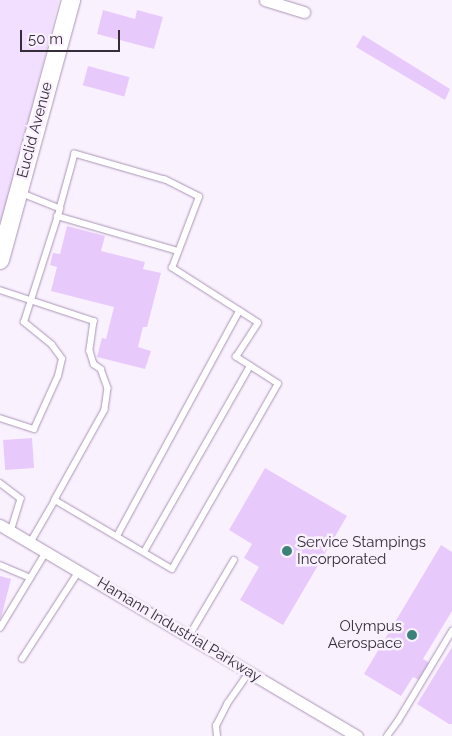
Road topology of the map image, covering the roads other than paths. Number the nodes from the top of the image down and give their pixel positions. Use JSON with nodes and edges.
{"nodes":[{"id":1,"x":71,"y":0,"type":"edge"},
{"id":2,"x":265,"y":0,"type":"edge"},
{"id":3,"x":304,"y":12,"type":"dead end"},
{"id":4,"x":18,"y":192,"type":"junction"},
{"id":5,"x":60,"y":209,"type":"junction"},
{"id":6,"x":57,"y":216,"type":"junction"},
{"id":7,"x":178,"y":251,"type":"junction"},
{"id":8,"x":0,"y":260,"type":"edge"},
{"id":9,"x":0,"y":290,"type":"edge"},
{"id":10,"x":30,"y":300,"type":"junction"},
{"id":11,"x":239,"y":311,"type":"junction"},
{"id":12,"x":250,"y":366,"type":"junction"},
{"id":13,"x":0,"y":418,"type":"edge"},
{"id":14,"x":0,"y":483,"type":"edge"},
{"id":15,"x":55,"y":500,"type":"junction"},
{"id":16,"x":0,"y":525,"type":"edge"},
{"id":17,"x":11,"y":531,"type":"junction"},
{"id":18,"x":117,"y":536,"type":"junction"},
{"id":19,"x":30,"y":543,"type":"junction"},
{"id":20,"x":46,"y":552,"type":"junction"},
{"id":21,"x":144,"y":552,"type":"junction"},
{"id":22,"x":234,"y":560,"type":"dead end"},
{"id":23,"x":0,"y":565,"type":"edge"},
{"id":24,"x":79,"y":571,"type":"junction"},
{"id":25,"x":30,"y":578,"type":"junction"},
{"id":26,"x":0,"y":628,"type":"edge"},
{"id":27,"x":452,"y":631,"type":"edge"},
{"id":28,"x":189,"y":636,"type":"junction"},
{"id":29,"x":22,"y":659,"type":"dead end"},
{"id":30,"x":249,"y":672,"type":"junction"},
{"id":31,"x":217,"y":736,"type":"edge"},
{"id":32,"x":357,"y":736,"type":"edge"},
{"id":33,"x":387,"y":736,"type":"edge"}],
"edges":[{"from":1,"to":4,"type":"main road","name":"Euclid Avenue"},
{"from":2,"to":3,"type":"street"},
{"from":4,"to":5,"type":"lane"},
{"from":4,"to":8,"type":"main road","name":"Euclid Avenue"},
{"from":5,"to":6,"type":"lane"},
{"from":5,"to":7,"type":"lane"},
{"from":6,"to":7,"type":"lane"},
{"from":6,"to":10,"type":"lane"},
{"from":7,"to":11,"type":"lane"},
{"from":9,"to":10,"type":"lane"},
{"from":10,"to":13,"type":"lane"},
{"from":10,"to":15,"type":"lane"},
{"from":11,"to":12,"type":"lane"},
{"from":11,"to":18,"type":"lane"},
{"from":12,"to":21,"type":"lane"},
{"from":12,"to":21,"type":"lane"},
{"from":14,"to":17,"type":"lane"},
{"from":15,"to":18,"type":"lane"},
{"from":15,"to":19,"type":"lane"},
{"from":16,"to":17,"type":"street","name":"Hamann Industrial Parkway"},
{"from":17,"to":19,"type":"street","name":"Hamann Industrial Parkway"},
{"from":18,"to":21,"type":"lane"},
{"from":19,"to":20,"type":"street","name":"Hamann Industrial Parkway"},
{"from":20,"to":24,"type":"street","name":"Hamann Industrial Parkway"},
{"from":20,"to":25,"type":"lane"},
{"from":22,"to":28,"type":"lane"},
{"from":23,"to":25,"type":"lane"},
{"from":24,"to":28,"type":"street","name":"Hamann Industrial Parkway"},
{"from":24,"to":29,"type":"lane"},
{"from":25,"to":26,"type":"lane"},
{"from":27,"to":33,"type":"lane"},
{"from":28,"to":30,"type":"street","name":"Hamann Industrial Parkway"},
{"from":30,"to":31,"type":"lane"},
{"from":30,"to":32,"type":"street","name":"Hamann Industrial Parkway"}]}
